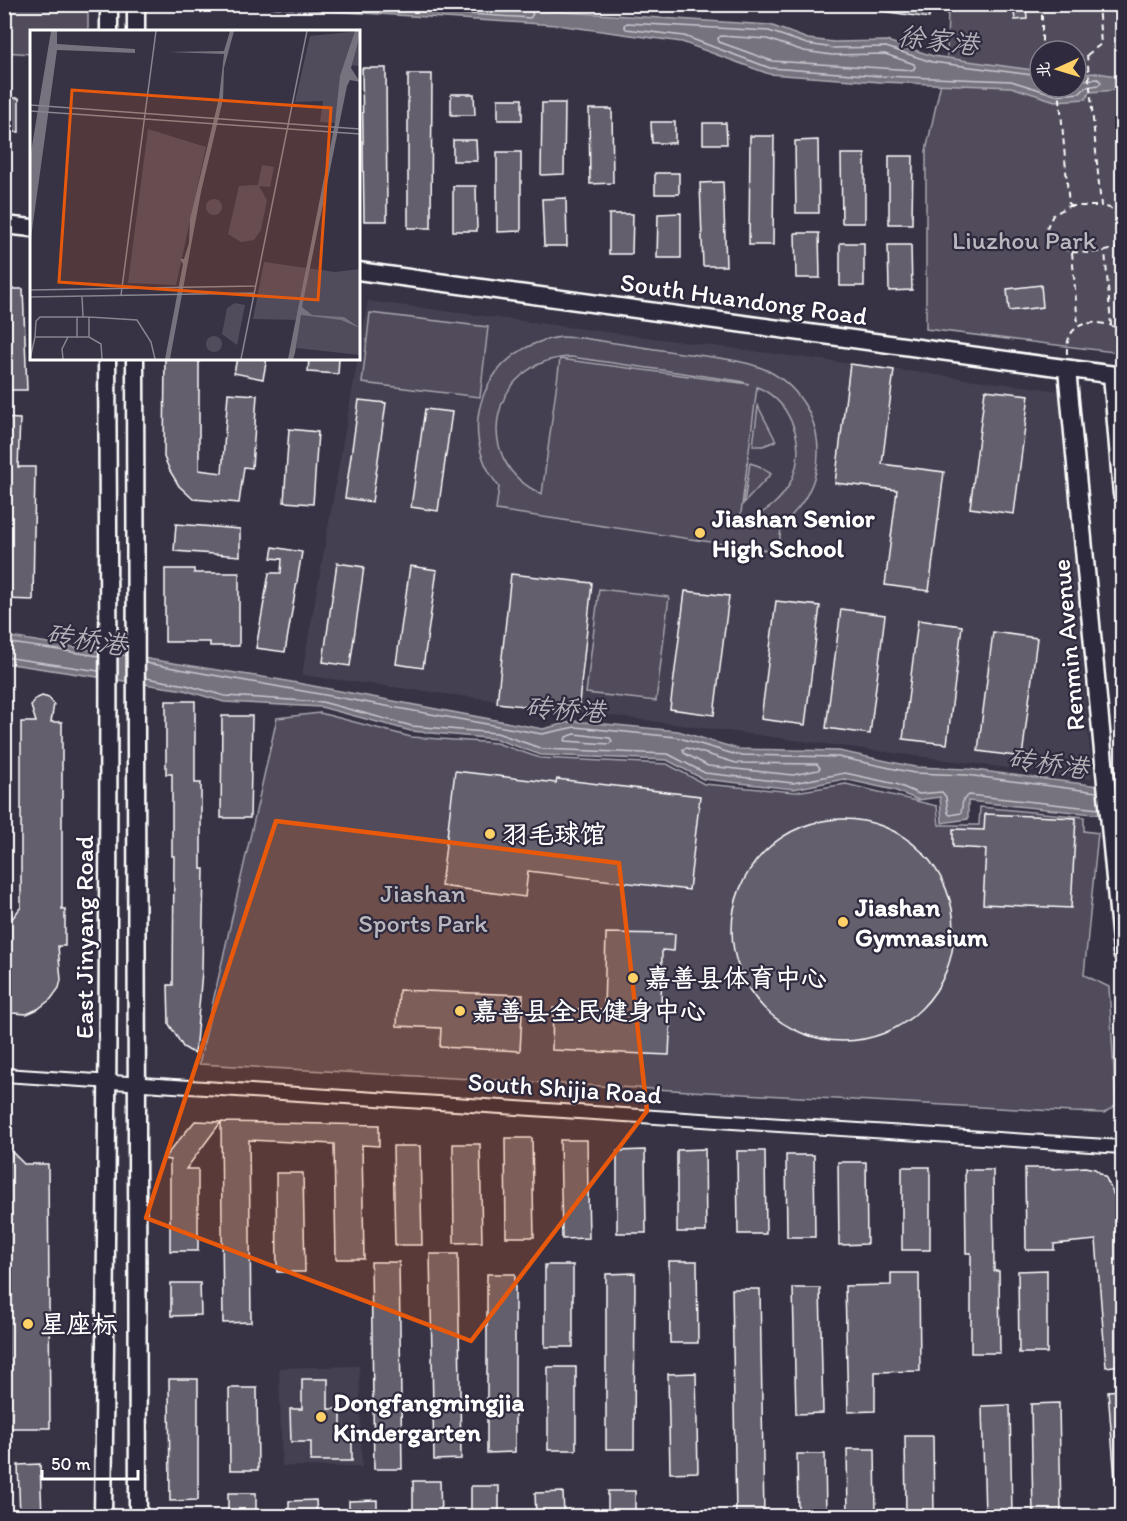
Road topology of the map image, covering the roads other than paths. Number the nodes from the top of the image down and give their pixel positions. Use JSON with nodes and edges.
{"nodes":[{"id":1,"x":109,"y":7,"type":"edge"},
{"id":2,"x":136,"y":9,"type":"edge"},
{"id":3,"x":109,"y":30,"type":"edge"},
{"id":4,"x":136,"y":30,"type":"edge"},
{"id":5,"x":4,"y":225,"type":"edge"},
{"id":6,"x":30,"y":228,"type":"edge"},
{"id":7,"x":360,"y":272,"type":"edge"},
{"id":8,"x":107,"y":360,"type":"edge"},
{"id":9,"x":135,"y":360,"type":"edge"},
{"id":10,"x":1067,"y":369,"type":"junction"},
{"id":11,"x":1117,"y":376,"type":"edge"},
{"id":12,"x":1122,"y":495,"type":"edge"},
{"id":13,"x":1122,"y":953,"type":"edge"},
{"id":14,"x":4,"y":1075,"type":"edge"},
{"id":15,"x":109,"y":1080,"type":"junction"},
{"id":16,"x":137,"y":1083,"type":"junction"},
{"id":17,"x":1122,"y":1147,"type":"edge"},
{"id":18,"x":103,"y":1516,"type":"edge"},
{"id":19,"x":138,"y":1516,"type":"edge"}],
"edges":[{"from":1,"to":3,"type":"main road"},
{"from":2,"to":4,"type":"main road"},
{"from":5,"to":6,"type":"main road"},
{"from":7,"to":10,"type":"main road","name":"South Huandong Road"},
{"from":8,"to":15,"type":"main road","name":"East Jinyang Road"},
{"from":9,"to":16,"type":"main road","name":"East Jinyang Road"},
{"from":10,"to":11,"type":"main road","name":"South Huandong Road"},
{"from":10,"to":13,"type":"main road","name":"Renmin Avenue"},
{"from":11,"to":12,"type":"main road"},
{"from":14,"to":15,"type":"street","name":"South Shijia Road"},
{"from":15,"to":16,"type":"street","name":"South Shijia Road"},
{"from":15,"to":18,"type":"main road","name":"East Jinyang Road"},
{"from":16,"to":17,"type":"street","name":"South Shijia Road"},
{"from":16,"to":19,"type":"main road","name":"East Jinyang Road"}]}
